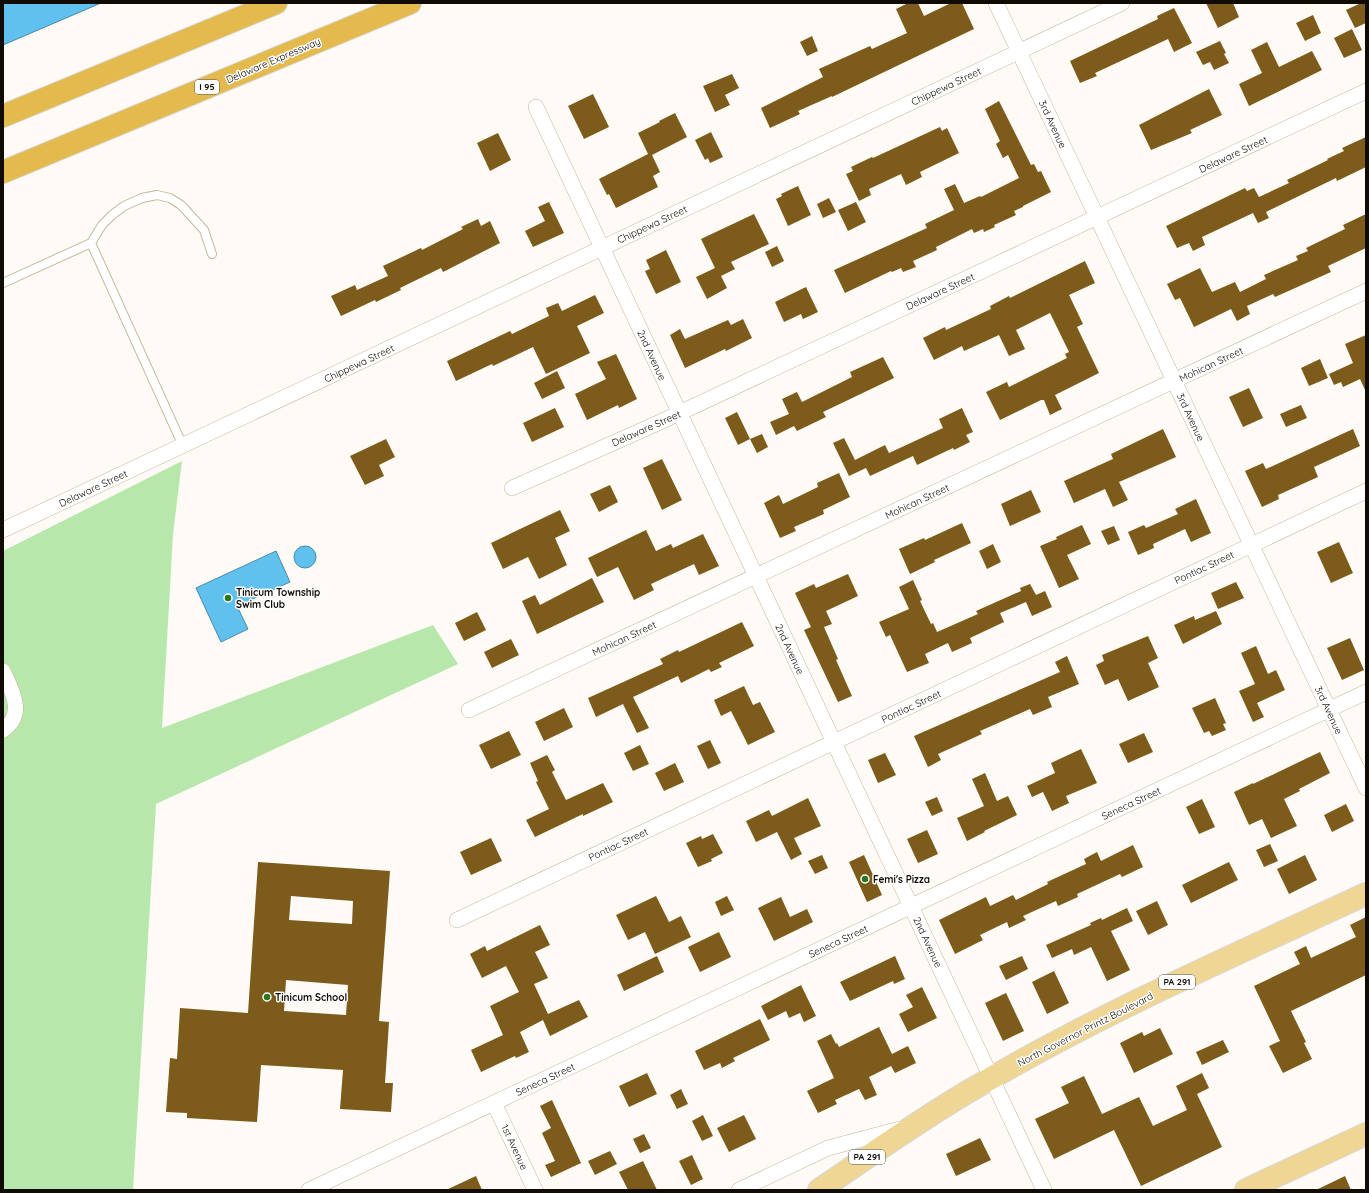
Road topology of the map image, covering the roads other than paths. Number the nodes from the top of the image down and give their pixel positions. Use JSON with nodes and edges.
{"nodes":[{"id":1,"x":276,"y":3,"type":"edge"},
{"id":2,"x":410,"y":3,"type":"edge"},
{"id":3,"x":996,"y":3,"type":"edge"},
{"id":4,"x":1122,"y":3,"type":"edge"},
{"id":5,"x":1019,"y":52,"type":"junction"},
{"id":6,"x":1366,"y":91,"type":"edge"},
{"id":7,"x":536,"y":107,"type":"dead end"},
{"id":8,"x":3,"y":116,"type":"edge"},
{"id":9,"x":3,"y":172,"type":"edge"},
{"id":10,"x":1097,"y":217,"type":"junction"},
{"id":11,"x":91,"y":243,"type":"junction"},
{"id":12,"x":602,"y":248,"type":"junction"},
{"id":13,"x":212,"y":254,"type":"dead end"},
{"id":14,"x":3,"y":283,"type":"edge"},
{"id":15,"x":1366,"y":291,"type":"edge"},
{"id":16,"x":1174,"y":381,"type":"junction"},
{"id":17,"x":679,"y":413,"type":"junction"},
{"id":18,"x":183,"y":446,"type":"junction"},
{"id":19,"x":512,"y":488,"type":"dead end"},
{"id":20,"x":1366,"y":491,"type":"edge"},
{"id":21,"x":3,"y":530,"type":"edge"},
{"id":22,"x":1251,"y":545,"type":"junction"},
{"id":23,"x":756,"y":576,"type":"junction"},
{"id":24,"x":3,"y":671,"type":"edge"},
{"id":25,"x":1366,"y":692,"type":"edge"},
{"id":26,"x":469,"y":710,"type":"dead end"},
{"id":27,"x":1329,"y":710,"type":"junction"},
{"id":28,"x":3,"y":730,"type":"edge"},
{"id":29,"x":834,"y":742,"type":"junction"},
{"id":30,"x":1366,"y":788,"type":"edge"},
{"id":31,"x":1366,"y":894,"type":"edge"},
{"id":32,"x":911,"y":906,"type":"junction"},
{"id":33,"x":457,"y":920,"type":"dead end"},
{"id":34,"x":992,"y":1078,"type":"junction"},
{"id":35,"x":494,"y":1103,"type":"junction"},
{"id":36,"x":915,"y":1125,"type":"junction"},
{"id":37,"x":1366,"y":1134,"type":"edge"},
{"id":38,"x":309,"y":1190,"type":"edge"},
{"id":39,"x":535,"y":1190,"type":"edge"},
{"id":40,"x":739,"y":1190,"type":"edge"},
{"id":41,"x":819,"y":1190,"type":"edge"},
{"id":42,"x":1044,"y":1190,"type":"edge"},
{"id":43,"x":1246,"y":1190,"type":"edge"}],
"edges":[{"from":1,"to":8,"type":"highway"},
{"from":2,"to":9,"type":"highway","name":"Delaware Expressway","number":"I 95"},
{"from":3,"to":5,"type":"street","name":"3rd Avenue"},
{"from":4,"to":5,"type":"street","name":"Chippewa Street"},
{"from":5,"to":10,"type":"street","name":"3rd Avenue"},
{"from":5,"to":12,"type":"street","name":"Chippewa Street"},
{"from":6,"to":10,"type":"street","name":"Delaware Street"},
{"from":7,"to":12,"type":"street","name":"2nd Avenue"},
{"from":10,"to":16,"type":"street","name":"3rd Avenue"},
{"from":10,"to":17,"type":"street","name":"Delaware Street"},
{"from":11,"to":13,"type":"lane"},
{"from":11,"to":14,"type":"lane"},
{"from":11,"to":18,"type":"lane"},
{"from":12,"to":17,"type":"street","name":"2nd Avenue"},
{"from":12,"to":18,"type":"street","name":"Chippewa Street"},
{"from":15,"to":16,"type":"street","name":"Mohican Street"},
{"from":16,"to":22,"type":"street","name":"3rd Avenue"},
{"from":16,"to":23,"type":"street","name":"Mohican Street"},
{"from":17,"to":19,"type":"street","name":"Delaware Street"},
{"from":17,"to":23,"type":"street","name":"2nd Avenue"},
{"from":18,"to":21,"type":"street","name":"Delaware Street"},
{"from":20,"to":22,"type":"street","name":"Pontiac Street"},
{"from":22,"to":27,"type":"street","name":"3rd Avenue"},
{"from":22,"to":29,"type":"street","name":"Pontiac Street"},
{"from":23,"to":26,"type":"street","name":"Mohican Street"},
{"from":23,"to":29,"type":"street","name":"2nd Avenue"},
{"from":24,"to":28,"type":"street"},
{"from":25,"to":27,"type":"street","name":"Seneca Street"},
{"from":27,"to":30,"type":"street","name":"3rd Avenue"},
{"from":27,"to":32,"type":"street","name":"Seneca Street"},
{"from":29,"to":32,"type":"street","name":"2nd Avenue"},
{"from":29,"to":33,"type":"street","name":"Pontiac Street"},
{"from":31,"to":34,"type":"main road","name":"North Governor Printz Boulevard","number":"PA 291"},
{"from":32,"to":34,"type":"street","name":"2nd Avenue"},
{"from":32,"to":35,"type":"street","name":"Seneca Street"},
{"from":34,"to":36,"type":"main road","name":"North Governor Printz Boulevard","number":"PA 291"},
{"from":34,"to":42,"type":"street","name":"2nd Avenue"},
{"from":35,"to":38,"type":"street","name":"Seneca Street"},
{"from":35,"to":39,"type":"street","name":"1st Avenue"},
{"from":36,"to":40,"type":"street"},
{"from":36,"to":41,"type":"main road","name":"North Governor Printz Boulevard","number":"PA 291"},
{"from":37,"to":43,"type":"main road"}]}
